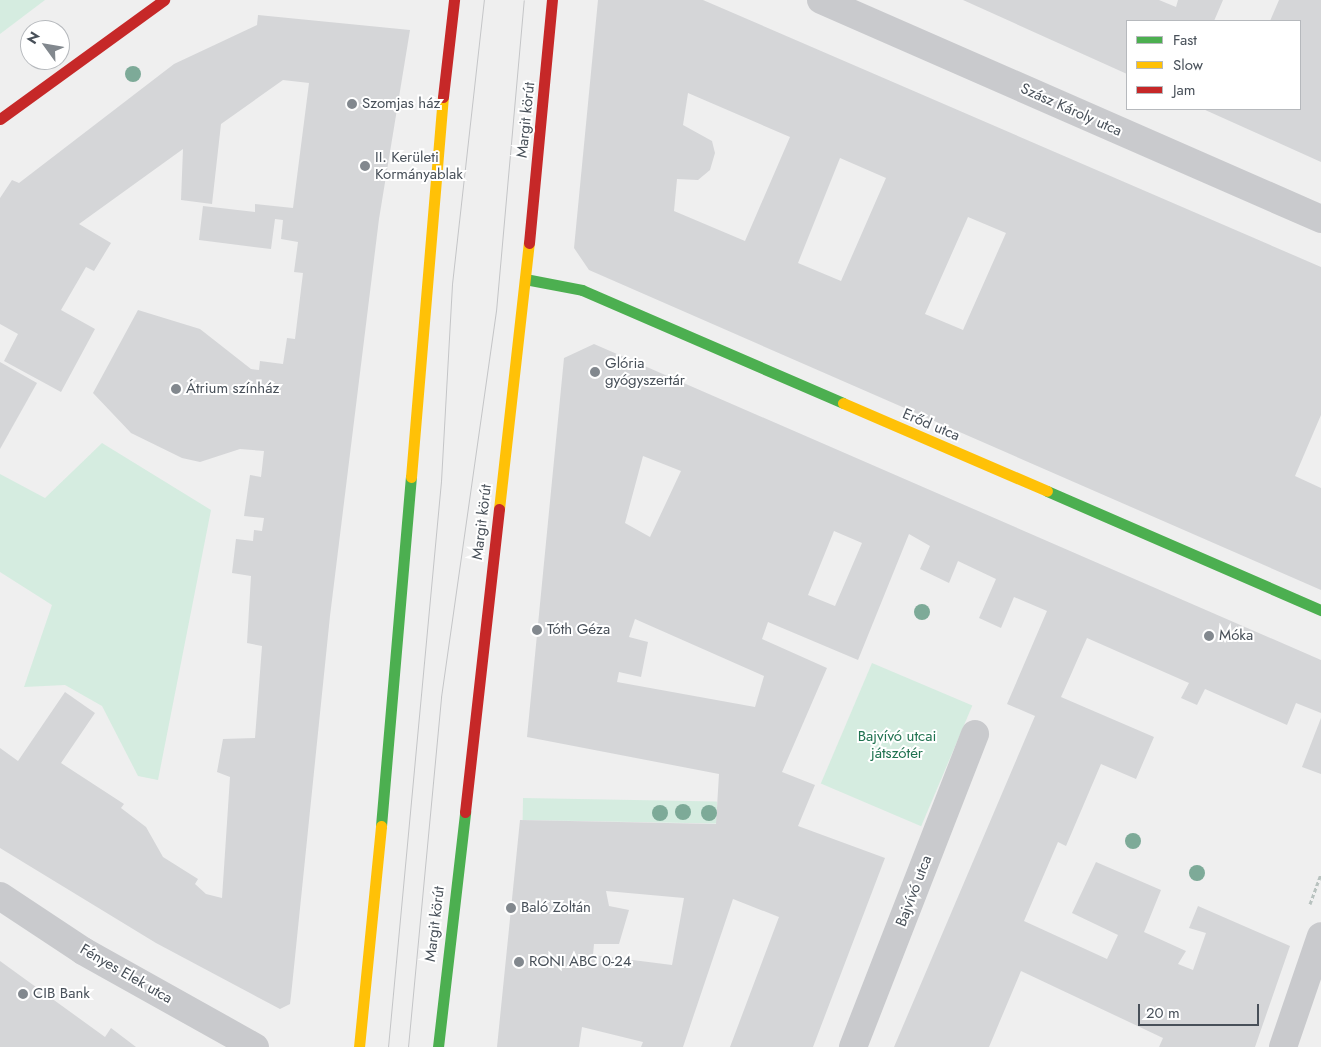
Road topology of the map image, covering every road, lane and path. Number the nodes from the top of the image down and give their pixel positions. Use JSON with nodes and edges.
{"nodes":[{"id":1,"x":164,"y":0,"type":"edge"},
{"id":2,"x":454,"y":0,"type":"edge"},
{"id":3,"x":552,"y":0,"type":"edge"},
{"id":4,"x":821,"y":0,"type":"edge"},
{"id":5,"x":0,"y":119,"type":"edge"},
{"id":6,"x":1321,"y":219,"type":"edge"},
{"id":7,"x":525,"y":279,"type":"junction"},
{"id":8,"x":1321,"y":610,"type":"edge"},
{"id":9,"x":975,"y":734,"type":"dead end"},
{"id":10,"x":0,"y":896,"type":"edge"},
{"id":11,"x":1321,"y":936,"type":"edge"},
{"id":12,"x":255,"y":1047,"type":"edge"},
{"id":13,"x":359,"y":1047,"type":"edge"},
{"id":14,"x":438,"y":1047,"type":"edge"},
{"id":15,"x":853,"y":1047,"type":"edge"},
{"id":16,"x":1283,"y":1047,"type":"edge"}],
"edges":[{"from":1,"to":5,"type":"main road"},
{"from":2,"to":13,"type":"main road"},
{"from":3,"to":7,"type":"main road","name":"Margit körút"},
{"from":4,"to":6,"type":"street","name":"Szász Károly utca"},
{"from":7,"to":8,"type":"main road","name":"Erőd utca"},
{"from":7,"to":14,"type":"main road","name":"Margit körút"},
{"from":9,"to":15,"type":"street","name":"Bajvívó utca"},
{"from":10,"to":12,"type":"street","name":"Fényes Elek utca"},
{"from":11,"to":16,"type":"street"}]}
